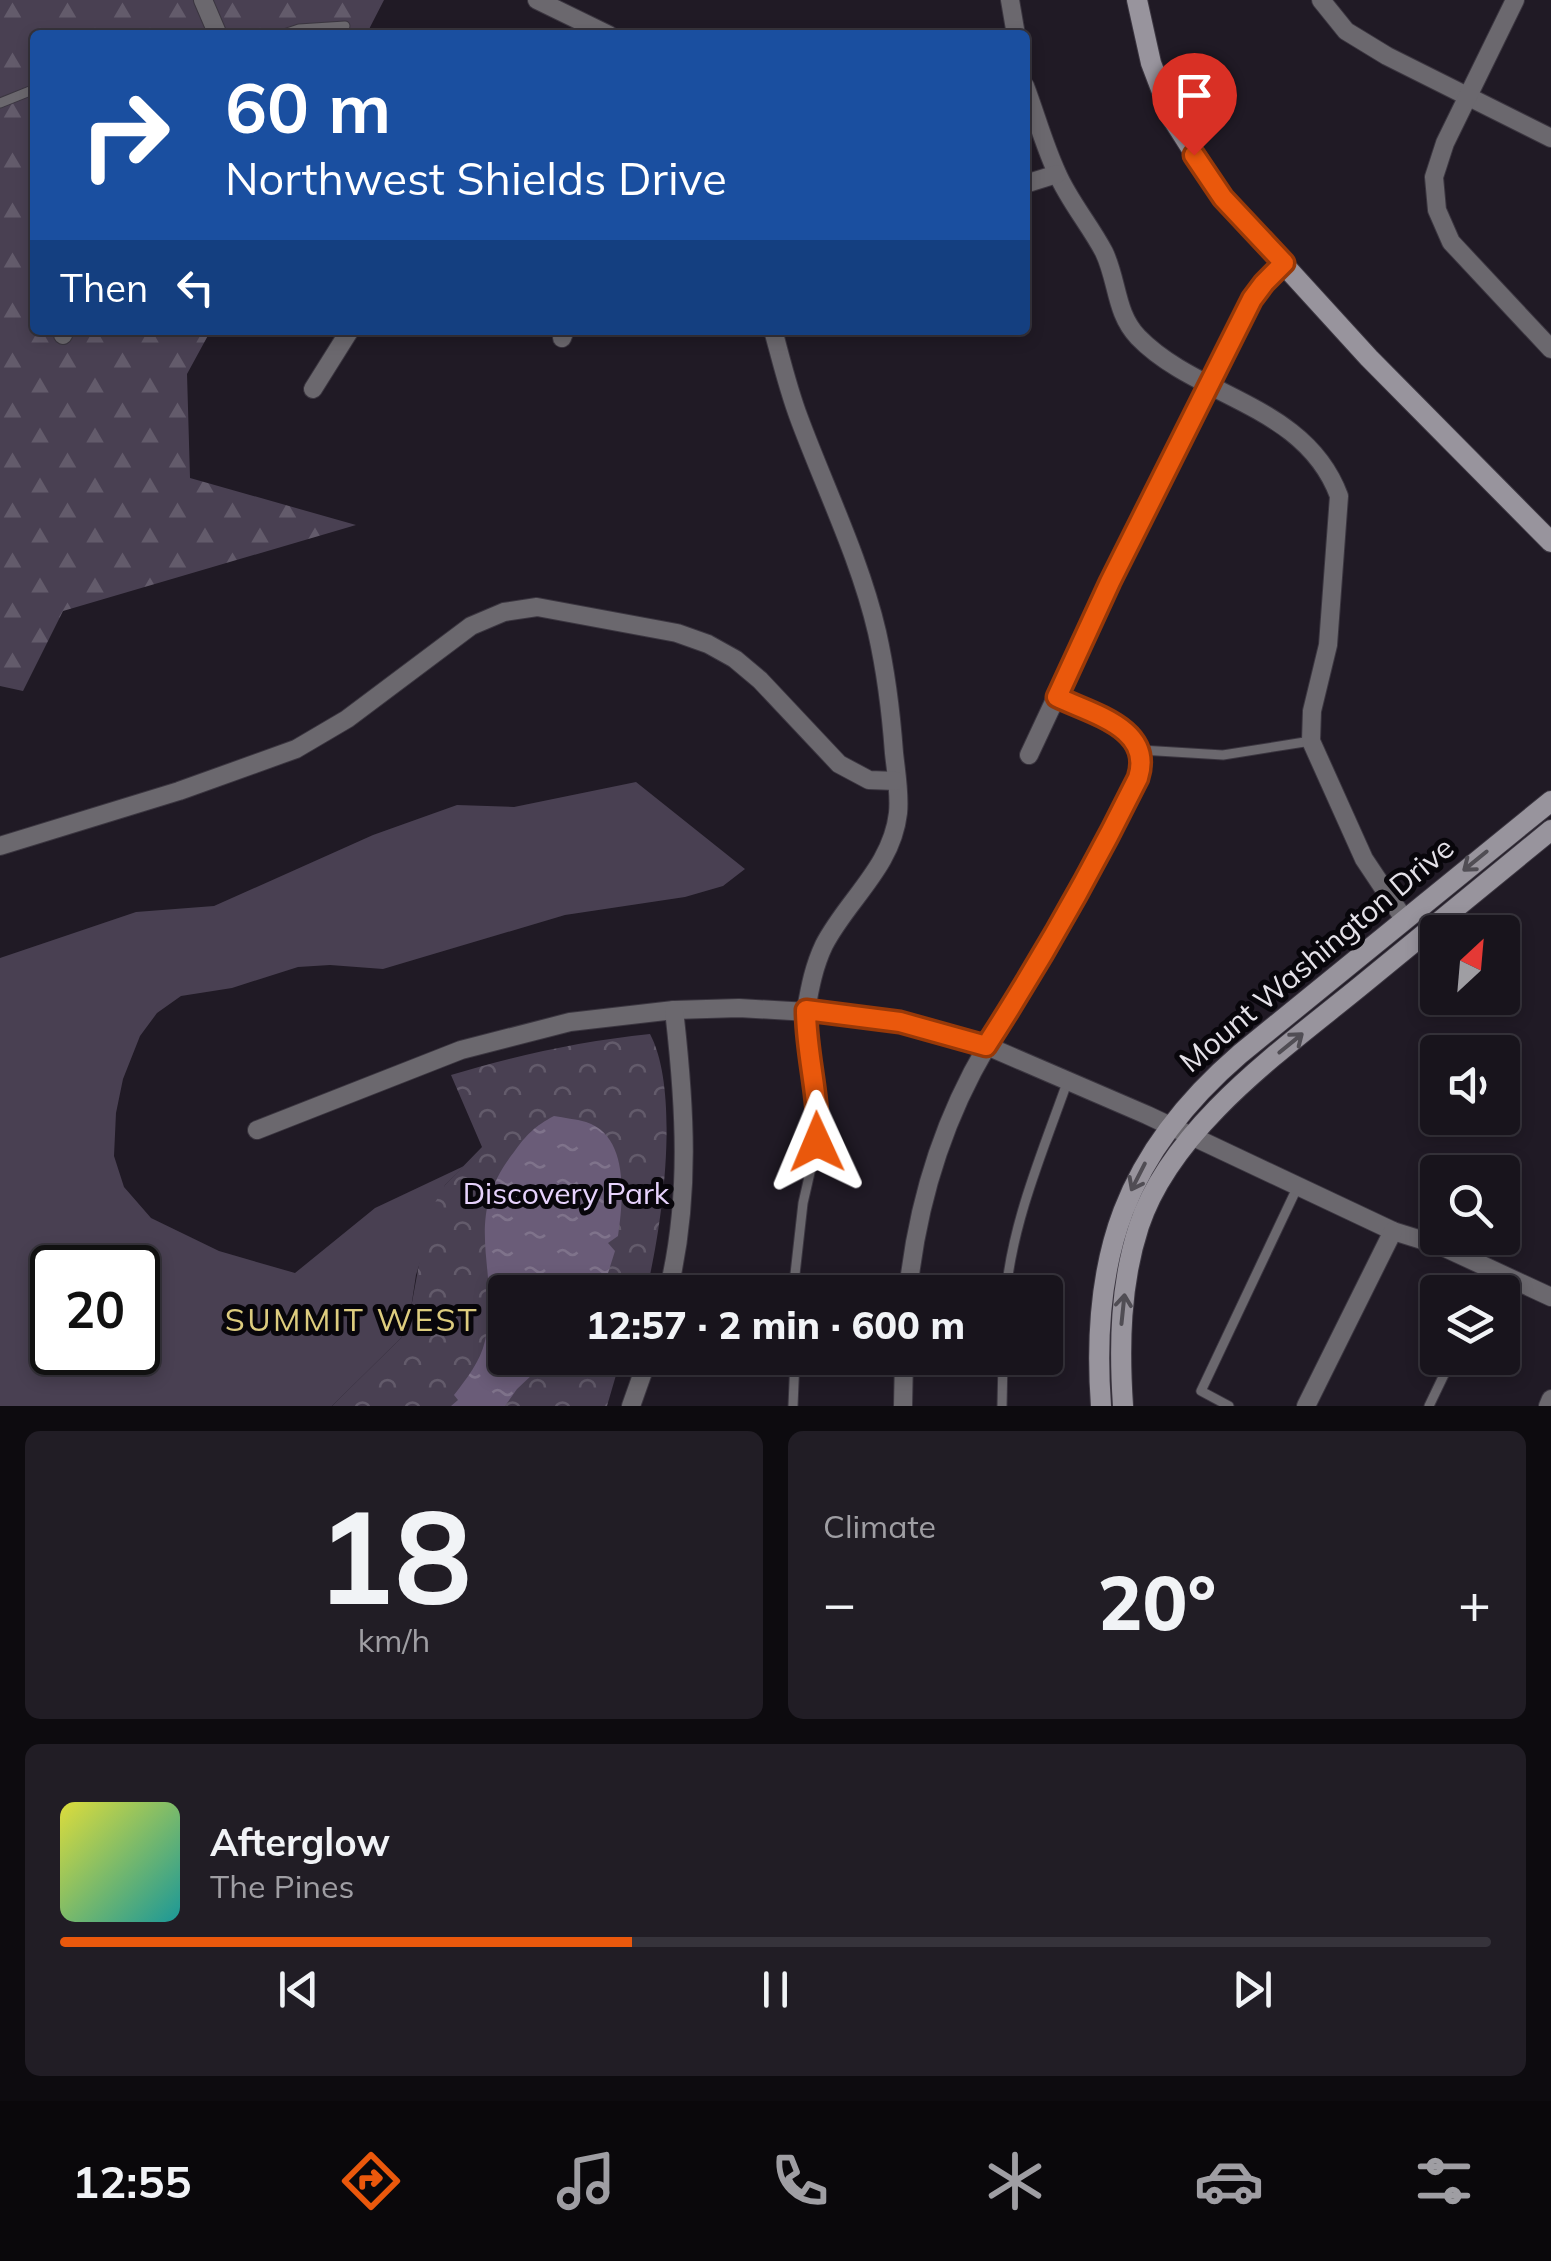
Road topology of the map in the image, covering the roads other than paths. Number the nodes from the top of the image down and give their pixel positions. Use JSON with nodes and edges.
{"nodes":[{"id":1,"x":203,"y":0,"type":"edge"},
{"id":2,"x":538,"y":0,"type":"edge"},
{"id":3,"x":1010,"y":0,"type":"edge"},
{"id":4,"x":1136,"y":0,"type":"edge"},
{"id":5,"x":1320,"y":0,"type":"edge"},
{"id":6,"x":1515,"y":0,"type":"edge"},
{"id":7,"x":345,"y":26,"type":"dead end"},
{"id":8,"x":216,"y":30,"type":"edge"},
{"id":9,"x":296,"y":30,"type":"edge"},
{"id":10,"x":599,"y":30,"type":"edge"},
{"id":11,"x":1015,"y":30,"type":"edge"},
{"id":12,"x":30,"y":90,"type":"edge"},
{"id":13,"x":1468,"y":96,"type":"junction"},
{"id":14,"x":1030,"y":100,"type":"edge"},
{"id":15,"x":0,"y":102,"type":"edge"},
{"id":16,"x":1551,"y":138,"type":"edge"},
{"id":17,"x":1057,"y":174,"type":"junction"},
{"id":18,"x":1030,"y":182,"type":"edge"},
{"id":19,"x":1284,"y":263,"type":"junction"},
{"id":20,"x":347,"y":335,"type":"edge"},
{"id":21,"x":774,"y":335,"type":"edge"},
{"id":22,"x":1551,"y":349,"type":"edge"},
{"id":23,"x":1211,"y":384,"type":"junction"},
{"id":24,"x":314,"y":388,"type":"dead end"},
{"id":25,"x":1543,"y":535,"type":"edge"},
{"id":26,"x":1551,"y":555,"type":"edge"},
{"id":27,"x":1057,"y":697,"type":"junction"},
{"id":28,"x":1311,"y":741,"type":"junction"},
{"id":29,"x":1141,"y":750,"type":"junction"},
{"id":30,"x":1029,"y":755,"type":"dead end"},
{"id":31,"x":896,"y":781,"type":"junction"},
{"id":32,"x":1551,"y":801,"type":"edge"},
{"id":33,"x":1551,"y":830,"type":"edge"},
{"id":34,"x":0,"y":846,"type":"edge"},
{"id":35,"x":1404,"y":919,"type":"junction"},
{"id":36,"x":674,"y":1010,"type":"junction"},
{"id":37,"x":806,"y":1010,"type":"junction"},
{"id":38,"x":986,"y":1046,"type":"junction"},
{"id":39,"x":1068,"y":1080,"type":"junction"},
{"id":40,"x":1170,"y":1126,"type":"junction"},
{"id":41,"x":257,"y":1130,"type":"dead end"},
{"id":42,"x":1192,"y":1136,"type":"junction"},
{"id":43,"x":1297,"y":1188,"type":"junction"},
{"id":44,"x":1392,"y":1231,"type":"junction"},
{"id":45,"x":1494,"y":1270,"type":"junction"},
{"id":46,"x":672,"y":1275,"type":"edge"},
{"id":47,"x":795,"y":1275,"type":"edge"},
{"id":48,"x":911,"y":1275,"type":"edge"},
{"id":49,"x":1007,"y":1275,"type":"edge"},
{"id":50,"x":1492,"y":1275,"type":"edge"},
{"id":51,"x":1551,"y":1296,"type":"edge"},
{"id":52,"x":642,"y":1375,"type":"edge"},
{"id":53,"x":794,"y":1375,"type":"edge"},
{"id":54,"x":903,"y":1375,"type":"edge"},
{"id":55,"x":1003,"y":1375,"type":"edge"},
{"id":56,"x":1444,"y":1375,"type":"edge"},
{"id":57,"x":1551,"y":1399,"type":"edge"},
{"id":58,"x":631,"y":1406,"type":"edge"},
{"id":59,"x":793,"y":1406,"type":"edge"},
{"id":60,"x":902,"y":1406,"type":"edge"},
{"id":61,"x":1002,"y":1406,"type":"edge"},
{"id":62,"x":1101,"y":1406,"type":"edge"},
{"id":63,"x":1123,"y":1406,"type":"edge"},
{"id":64,"x":1229,"y":1406,"type":"edge"},
{"id":65,"x":1306,"y":1406,"type":"edge"},
{"id":66,"x":1428,"y":1406,"type":"edge"},
{"id":67,"x":1548,"y":1406,"type":"edge"}],
"edges":[{"from":1,"to":8,"type":"street"},
{"from":2,"to":10,"type":"street"},
{"from":3,"to":11,"type":"street"},
{"from":4,"to":19,"type":"main road"},
{"from":5,"to":13,"type":"street"},
{"from":6,"to":13,"type":"street"},
{"from":7,"to":9,"type":"lane"},
{"from":12,"to":15,"type":"lane"},
{"from":13,"to":16,"type":"street"},
{"from":13,"to":22,"type":"street"},
{"from":14,"to":17,"type":"street"},
{"from":17,"to":18,"type":"street"},
{"from":17,"to":23,"type":"street"},
{"from":19,"to":23,"type":"street"},
{"from":19,"to":25,"type":"main road"},
{"from":20,"to":24,"type":"street"},
{"from":21,"to":31,"type":"street"},
{"from":23,"to":27,"type":"street"},
{"from":23,"to":28,"type":"street"},
{"from":25,"to":26,"type":"main road"},
{"from":27,"to":29,"type":"street"},
{"from":27,"to":30,"type":"street"},
{"from":28,"to":29,"type":"lane"},
{"from":28,"to":35,"type":"street"},
{"from":29,"to":38,"type":"street"},
{"from":31,"to":34,"type":"street"},
{"from":31,"to":37,"type":"street"},
{"from":32,"to":35,"type":"main road","name":"Mount Washington Drive","one_way":true},
{"from":42,"to":33,"type":"main road","name":"Mount Washington Drive","one_way":true},
{"from":35,"to":40,"type":"main road","name":"Mount Washington Drive"},
{"from":36,"to":37,"type":"street"},
{"from":36,"to":41,"type":"street"},
{"from":36,"to":46,"type":"street"},
{"from":37,"to":38,"type":"street"},
{"from":37,"to":47,"type":"lane"},
{"from":38,"to":39,"type":"street"},
{"from":38,"to":48,"type":"street"},
{"from":39,"to":40,"type":"street"},
{"from":39,"to":49,"type":"lane"},
{"from":40,"to":42,"type":"street"},
{"from":40,"to":62,"type":"main road","name":"Mount Washington Drive","one_way":true},
{"from":42,"to":43,"type":"street"},
{"from":63,"to":42,"type":"main road","name":"Mount Washington Drive","one_way":true},
{"from":43,"to":44,"type":"street"},
{"from":43,"to":64,"type":"lane"},
{"from":44,"to":45,"type":"street"},
{"from":44,"to":65,"type":"street"},
{"from":45,"to":50,"type":"lane"},
{"from":45,"to":51,"type":"street"},
{"from":52,"to":58,"type":"street"},
{"from":53,"to":59,"type":"lane"},
{"from":54,"to":60,"type":"street"},
{"from":55,"to":61,"type":"lane"},
{"from":56,"to":66,"type":"lane"},
{"from":57,"to":67,"type":"street"}]}
